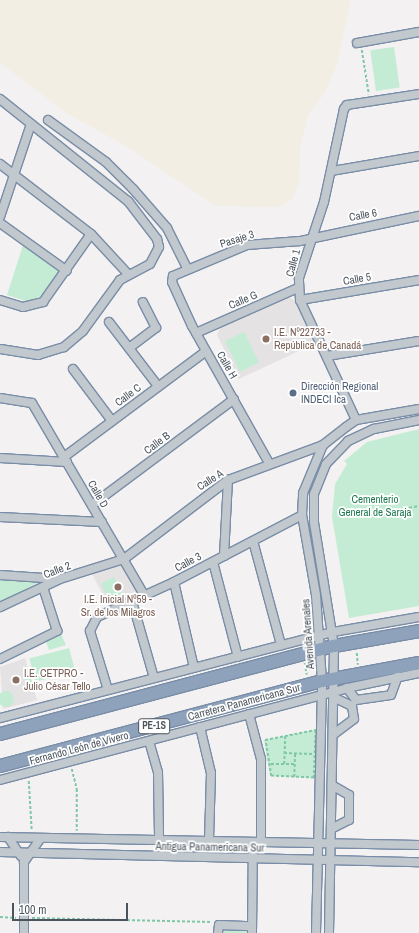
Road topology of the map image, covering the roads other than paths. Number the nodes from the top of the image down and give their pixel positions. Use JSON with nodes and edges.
{"nodes":[{"id":1,"x":419,"y":32,"type":"edge"},
{"id":2,"x":359,"y":43,"type":"road end"},
{"id":3,"x":419,"y":94,"type":"edge"},
{"id":4,"x":0,"y":99,"type":"edge"},
{"id":5,"x":48,"y":120,"type":"dead end"},
{"id":6,"x":31,"y":124,"type":"junction"},
{"id":7,"x":419,"y":156,"type":"edge"},
{"id":8,"x":0,"y":164,"type":"edge"},
{"id":9,"x":332,"y":171,"type":"junction"},
{"id":10,"x":14,"y":175,"type":"junction"},
{"id":11,"x":419,"y":216,"type":"edge"},
{"id":12,"x":0,"y":217,"type":"edge"},
{"id":13,"x":0,"y":224,"type":"edge"},
{"id":14,"x":91,"y":234,"type":"junction"},
{"id":15,"x":311,"y":238,"type":"junction"},
{"id":16,"x":187,"y":268,"type":"junction"},
{"id":17,"x":67,"y":271,"type":"junction"},
{"id":18,"x":128,"y":274,"type":"junction"},
{"id":19,"x":173,"y":276,"type":"joint"},
{"id":20,"x":419,"y":280,"type":"edge"},
{"id":21,"x":298,"y":288,"type":"junction"},
{"id":22,"x":0,"y":300,"type":"edge"},
{"id":23,"x":300,"y":300,"type":"junction"},
{"id":24,"x":143,"y":302,"type":"dead end"},
{"id":25,"x":109,"y":322,"type":"dead end"},
{"id":26,"x":196,"y":333,"type":"junction"},
{"id":27,"x":419,"y":341,"type":"edge"},
{"id":28,"x":129,"y":348,"type":"junction"},
{"id":29,"x":0,"y":349,"type":"edge"},
{"id":30,"x":206,"y":351,"type":"junction"},
{"id":31,"x":327,"y":356,"type":"junction"},
{"id":32,"x":73,"y":369,"type":"dead end"},
{"id":33,"x":158,"y":386,"type":"junction"},
{"id":34,"x":0,"y":398,"type":"edge"},
{"id":35,"x":234,"y":399,"type":"junction"},
{"id":36,"x":419,"y":409,"type":"edge"},
{"id":37,"x":356,"y":420,"type":"junction"},
{"id":38,"x":419,"y":420,"type":"edge"},
{"id":39,"x":112,"y":421,"type":"junction"},
{"id":40,"x":323,"y":445,"type":"junction"},
{"id":41,"x":0,"y":458,"type":"edge"},
{"id":42,"x":66,"y":460,"type":"junction"},
{"id":43,"x":269,"y":463,"type":"junction"},
{"id":44,"x":228,"y":480,"type":"junction"},
{"id":45,"x":92,"y":505,"type":"junction"},
{"id":46,"x":302,"y":515,"type":"junction"},
{"id":47,"x":0,"y":517,"type":"edge"},
{"id":48,"x":102,"y":522,"type":"junction"},
{"id":49,"x":253,"y":541,"type":"junction"},
{"id":50,"x":224,"y":556,"type":"junction"},
{"id":51,"x":124,"y":559,"type":"junction"},
{"id":52,"x":213,"y":562,"type":"junction"},
{"id":53,"x":0,"y":575,"type":"edge"},
{"id":54,"x":60,"y":580,"type":"junction"},
{"id":55,"x":174,"y":582,"type":"junction"},
{"id":56,"x":43,"y":587,"type":"junction"},
{"id":57,"x":145,"y":596,"type":"junction"},
{"id":58,"x":132,"y":601,"type":"junction"},
{"id":59,"x":0,"y":606,"type":"edge"},
{"id":60,"x":419,"y":617,"type":"edge"},
{"id":61,"x":419,"y":631,"type":"edge"},
{"id":62,"x":332,"y":632,"type":"junction"},
{"id":63,"x":320,"y":635,"type":"junction"},
{"id":64,"x":280,"y":645,"type":"junction"},
{"id":65,"x":334,"y":646,"type":"junction"},
{"id":66,"x":321,"y":650,"type":"junction"},
{"id":67,"x":238,"y":656,"type":"junction"},
{"id":68,"x":0,"y":659,"type":"edge"},
{"id":69,"x":419,"y":663,"type":"edge"},
{"id":70,"x":194,"y":668,"type":"junction"},
{"id":71,"x":419,"y":673,"type":"edge"},
{"id":72,"x":398,"y":676,"type":"junction"},
{"id":73,"x":154,"y":678,"type":"junction"},
{"id":74,"x":335,"y":678,"type":"junction"},
{"id":75,"x":322,"y":681,"type":"junction"},
{"id":76,"x":347,"y":688,"type":"junction"},
{"id":77,"x":108,"y":690,"type":"junction"},
{"id":78,"x":335,"y":694,"type":"junction"},
{"id":79,"x":321,"y":696,"type":"junction"},
{"id":80,"x":354,"y":703,"type":"junction"},
{"id":81,"x":249,"y":714,"type":"junction"},
{"id":82,"x":0,"y":718,"type":"edge"},
{"id":83,"x":200,"y":727,"type":"junction"},
{"id":84,"x":0,"y":734,"type":"edge"},
{"id":85,"x":334,"y":734,"type":"junction"},
{"id":86,"x":149,"y":741,"type":"junction"},
{"id":87,"x":0,"y":766,"type":"edge"},
{"id":88,"x":0,"y":780,"type":"edge"},
{"id":89,"x":332,"y":785,"type":"junction"},
{"id":90,"x":331,"y":829,"type":"junction"},
{"id":91,"x":4,"y":837,"type":"edge"},
{"id":92,"x":36,"y":838,"type":"junction"},
{"id":93,"x":159,"y":839,"type":"junction"},
{"id":94,"x":209,"y":840,"type":"junction"},
{"id":95,"x":257,"y":842,"type":"junction"},
{"id":96,"x":318,"y":843,"type":"junction"},
{"id":97,"x":331,"y":843,"type":"junction"},
{"id":98,"x":419,"y":845,"type":"edge"},
{"id":99,"x":0,"y":852,"type":"edge"},
{"id":100,"x":19,"y":853,"type":"junction"},
{"id":101,"x":28,"y":853,"type":"junction"},
{"id":102,"x":254,"y":859,"type":"junction"},
{"id":103,"x":318,"y":860,"type":"junction"},
{"id":104,"x":331,"y":860,"type":"junction"},
{"id":105,"x":24,"y":862,"type":"junction"},
{"id":106,"x":419,"y":862,"type":"edge"},
{"id":107,"x":219,"y":929,"type":"edge"},
{"id":108,"x":252,"y":930,"type":"edge"},
{"id":109,"x":24,"y":933,"type":"edge"},
{"id":110,"x":316,"y":933,"type":"edge"},
{"id":111,"x":329,"y":933,"type":"edge"}],
"edges":[{"from":1,"to":2,"type":"street"},
{"from":3,"to":9,"type":"street","name":"Calle 1"},
{"from":4,"to":6,"type":"street"},
{"from":5,"to":16,"type":"street"},
{"from":6,"to":10,"type":"street"},
{"from":6,"to":18,"type":"street"},
{"from":7,"to":9,"type":"street"},
{"from":8,"to":10,"type":"street"},
{"from":9,"to":15,"type":"street","name":"Calle 1"},
{"from":10,"to":12,"type":"street"},
{"from":10,"to":14,"type":"street"},
{"from":11,"to":15,"type":"street","name":"Calle 6"},
{"from":13,"to":17,"type":"street"},
{"from":14,"to":17,"type":"street"},
{"from":14,"to":18,"type":"street"},
{"from":15,"to":16,"type":"street","name":"Pasaje 3"},
{"from":15,"to":21,"type":"street","name":"Calle 1"},
{"from":16,"to":19,"type":"street","name":"Pasaje 3"},
{"from":17,"to":22,"type":"street"},
{"from":18,"to":29,"type":"street"},
{"from":19,"to":26,"type":"street","name":"Calle H"},
{"from":20,"to":23,"type":"street","name":"Calle 5"},
{"from":21,"to":23,"type":"street","name":"Calle 1"},
{"from":21,"to":26,"type":"street","name":"Calle G"},
{"from":23,"to":31,"type":"street","name":"Calle 1"},
{"from":24,"to":28,"type":"street"},
{"from":25,"to":28,"type":"street"},
{"from":26,"to":30,"type":"street","name":"Calle H"},
{"from":27,"to":31,"type":"street"},
{"from":28,"to":33,"type":"street"},
{"from":30,"to":33,"type":"street","name":"Calle C"},
{"from":30,"to":35,"type":"street","name":"Calle H"},
{"from":31,"to":37,"type":"street","name":"Calle 1"},
{"from":32,"to":39,"type":"street"},
{"from":33,"to":39,"type":"street","name":"Calle C"},
{"from":34,"to":42,"type":"street","name":"Calle D"},
{"from":35,"to":43,"type":"street","name":"Calle H"},
{"from":35,"to":45,"type":"street","name":"Calle B"},
{"from":36,"to":37,"type":"street","name":"Avenida Arenales"},
{"from":37,"to":40,"type":"street","name":"Avenida Arenales"},
{"from":38,"to":62,"type":"street","name":"Avenida Arenales"},
{"from":39,"to":42,"type":"street","name":"Calle C"},
{"from":40,"to":43,"type":"street","name":"Calle A"},
{"from":40,"to":46,"type":"street","name":"Avenida Arenales"},
{"from":41,"to":42,"type":"street"},
{"from":42,"to":45,"type":"street","name":"Calle D"},
{"from":43,"to":44,"type":"street","name":"Calle A"},
{"from":44,"to":50,"type":"street"},
{"from":44,"to":51,"type":"street","name":"Calle A"},
{"from":45,"to":48,"type":"street","name":"Calle D"},
{"from":46,"to":49,"type":"street","name":"Calle 3"},
{"from":46,"to":63,"type":"street","name":"Avenida Arenales"},
{"from":47,"to":48,"type":"street"},
{"from":48,"to":51,"type":"street","name":"Calle D"},
{"from":49,"to":50,"type":"street","name":"Calle 3"},
{"from":49,"to":64,"type":"street"},
{"from":50,"to":52,"type":"street","name":"Calle 3"},
{"from":51,"to":54,"type":"street","name":"Calle 2"},
{"from":51,"to":57,"type":"street","name":"Calle D"},
{"from":52,"to":55,"type":"street","name":"Calle 3"},
{"from":52,"to":67,"type":"street"},
{"from":53,"to":54,"type":"street"},
{"from":54,"to":56,"type":"street","name":"Calle 2"},
{"from":55,"to":57,"type":"street","name":"Calle 3"},
{"from":55,"to":70,"type":"street"},
{"from":56,"to":59,"type":"street","name":"Calle 2"},
{"from":56,"to":68,"type":"street"},
{"from":57,"to":58,"type":"street","name":"Calle 3"},
{"from":58,"to":73,"type":"street"},
{"from":58,"to":77,"type":"street","name":"Calle 3"},
{"from":60,"to":62,"type":"street"},
{"from":61,"to":65,"type":"highway"},
{"from":62,"to":63,"type":"street"},
{"from":62,"to":65,"type":"street","name":"Avenida Arenales"},
{"from":63,"to":64,"type":"street"},
{"from":63,"to":66,"type":"street","name":"Avenida Arenales"},
{"from":64,"to":67,"type":"street"},
{"from":65,"to":66,"type":"highway"},
{"from":65,"to":74,"type":"street","name":"Avenida Arenales"},
{"from":66,"to":75,"type":"street","name":"Avenida Arenales"},
{"from":66,"to":84,"type":"highway"},
{"from":67,"to":70,"type":"street"},
{"from":69,"to":74,"type":"highway","name":"Carretera Panamericana Sur","number":"PE-1S"},
{"from":70,"to":73,"type":"street"},
{"from":71,"to":72,"type":"street","name":"Fernando León de Vivero"},
{"from":72,"to":76,"type":"street","name":"Fernando León de Vivero"},
{"from":72,"to":80,"type":"street"},
{"from":73,"to":77,"type":"street"},
{"from":74,"to":75,"type":"highway","name":"Carretera Panamericana Sur","number":"PE-1S"},
{"from":74,"to":78,"type":"street","name":"Avenida Arenales"},
{"from":75,"to":79,"type":"street","name":"Avenida Arenales"},
{"from":75,"to":87,"type":"highway","name":"Carretera Panamericana Sur","number":"PE-1S"},
{"from":76,"to":78,"type":"street","name":"Fernando León de Vivero"},
{"from":76,"to":80,"type":"street"},
{"from":77,"to":82,"type":"street"},
{"from":78,"to":79,"type":"street","name":"Fernando León de Vivero"},
{"from":78,"to":80,"type":"street"},
{"from":78,"to":85,"type":"street","name":"Avenida Arenales"},
{"from":79,"to":81,"type":"street","name":"Fernando León de Vivero"},
{"from":79,"to":96,"type":"street","name":"Avenida Arenales"},
{"from":80,"to":85,"type":"street"},
{"from":81,"to":83,"type":"street","name":"Fernando León de Vivero"},
{"from":81,"to":95,"type":"street"},
{"from":83,"to":86,"type":"street","name":"Fernando León de Vivero"},
{"from":83,"to":94,"type":"street"},
{"from":85,"to":89,"type":"street","name":"Avenida Arenales"},
{"from":86,"to":88,"type":"street","name":"Fernando León de Vivero"},
{"from":86,"to":93,"type":"street"},
{"from":89,"to":90,"type":"street","name":"Avenida Arenales"},
{"from":89,"to":90,"type":"street"},
{"from":90,"to":97,"type":"street","name":"Avenida Arenales"},
{"from":91,"to":92,"type":"street"},
{"from":91,"to":100,"type":"street"},
{"from":92,"to":93,"type":"street"},
{"from":92,"to":101,"type":"street"},
{"from":93,"to":94,"type":"street"},
{"from":94,"to":95,"type":"street"},
{"from":95,"to":96,"type":"street"},
{"from":95,"to":102,"type":"street"},
{"from":96,"to":97,"type":"street"},
{"from":96,"to":103,"type":"street","name":"Avenida Arenales"},
{"from":97,"to":98,"type":"street"},
{"from":97,"to":104,"type":"street","name":"Avenida Arenales"},
{"from":99,"to":100,"type":"street","name":"Antigua Panamericana Sur"},
{"from":100,"to":101,"type":"street","name":"Antigua Panamericana Sur"},
{"from":100,"to":105,"type":"street"},
{"from":101,"to":102,"type":"street","name":"Antigua Panamericana Sur"},
{"from":101,"to":105,"type":"street"},
{"from":102,"to":103,"type":"street","name":"Antigua Panamericana Sur"},
{"from":102,"to":108,"type":"street"},
{"from":103,"to":104,"type":"street","name":"Antigua Panamericana Sur"},
{"from":103,"to":110,"type":"street","name":"Avenida Arenales"},
{"from":104,"to":106,"type":"street","name":"Antigua Panamericana Sur"},
{"from":104,"to":111,"type":"street","name":"Avenida Arenales"},
{"from":105,"to":109,"type":"street"},
{"from":107,"to":108,"type":"street"}]}
